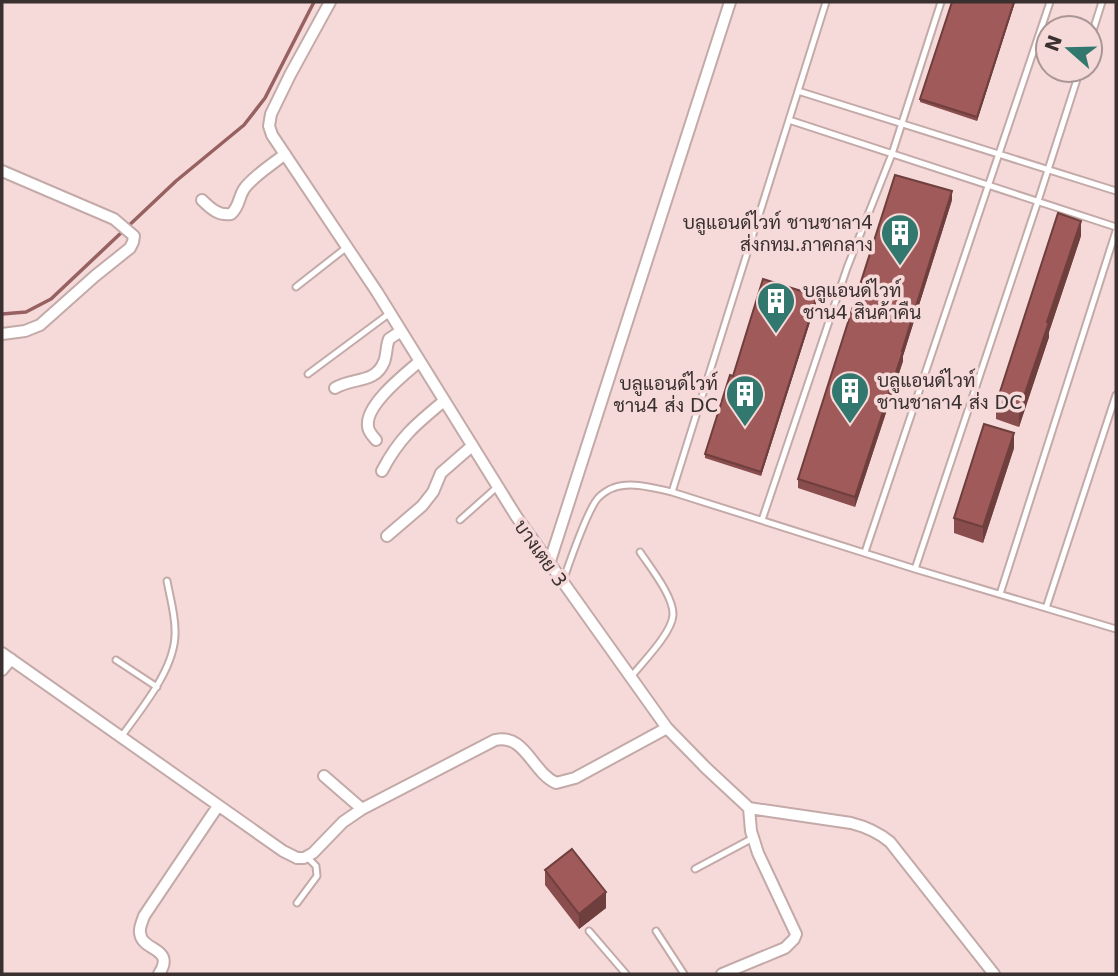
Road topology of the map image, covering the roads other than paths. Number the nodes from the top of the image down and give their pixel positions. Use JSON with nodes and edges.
{"nodes":[{"id":1,"x":330,"y":2,"type":"edge"},
{"id":2,"x":730,"y":2,"type":"edge"},
{"id":3,"x":826,"y":2,"type":"edge"},
{"id":4,"x":941,"y":2,"type":"edge"},
{"id":5,"x":1050,"y":2,"type":"edge"},
{"id":6,"x":1076,"y":84,"type":"edge"},
{"id":7,"x":798,"y":91,"type":"junction"},
{"id":8,"x":789,"y":120,"type":"junction"},
{"id":9,"x":902,"y":124,"type":"junction"},
{"id":10,"x":892,"y":153,"type":"junction"},
{"id":11,"x":999,"y":154,"type":"junction"},
{"id":12,"x":285,"y":155,"type":"junction"},
{"id":13,"x":1048,"y":170,"type":"junction"},
{"id":14,"x":2,"y":171,"type":"edge"},
{"id":15,"x":989,"y":185,"type":"junction"},
{"id":16,"x":1116,"y":191,"type":"edge"},
{"id":17,"x":202,"y":201,"type":"dead end"},
{"id":18,"x":1038,"y":201,"type":"junction"},
{"id":19,"x":1116,"y":229,"type":"edge"},
{"id":20,"x":347,"y":247,"type":"junction"},
{"id":21,"x":296,"y":287,"type":"dead end"},
{"id":22,"x":390,"y":313,"type":"junction"},
{"id":23,"x":401,"y":331,"type":"junction"},
{"id":24,"x":2,"y":334,"type":"edge"},
{"id":25,"x":420,"y":362,"type":"junction"},
{"id":26,"x":308,"y":374,"type":"dead end"},
{"id":27,"x":335,"y":388,"type":"dead end"},
{"id":28,"x":1116,"y":395,"type":"edge"},
{"id":29,"x":444,"y":401,"type":"junction"},
{"id":30,"x":376,"y":440,"type":"dead end"},
{"id":31,"x":472,"y":446,"type":"junction"},
{"id":32,"x":382,"y":471,"type":"dead end"},
{"id":33,"x":497,"y":487,"type":"junction"},
{"id":34,"x":672,"y":492,"type":"junction"},
{"id":35,"x":460,"y":520,"type":"dead end"},
{"id":36,"x":762,"y":520,"type":"junction"},
{"id":37,"x":387,"y":536,"type":"dead end"},
{"id":38,"x":640,"y":552,"type":"dead end"},
{"id":39,"x":865,"y":552,"type":"junction"},
{"id":40,"x":549,"y":564,"type":"junction"},
{"id":41,"x":915,"y":569,"type":"junction"},
{"id":42,"x":167,"y":581,"type":"dead end"},
{"id":43,"x":562,"y":582,"type":"junction"},
{"id":44,"x":1000,"y":594,"type":"junction"},
{"id":45,"x":1046,"y":608,"type":"junction"},
{"id":46,"x":1116,"y":629,"type":"edge"},
{"id":47,"x":6,"y":656,"type":"edge"},
{"id":48,"x":116,"y":660,"type":"dead end"},
{"id":49,"x":2,"y":670,"type":"edge"},
{"id":50,"x":630,"y":678,"type":"junction"},
{"id":51,"x":157,"y":687,"type":"junction"},
{"id":52,"x":667,"y":728,"type":"junction"},
{"id":53,"x":121,"y":737,"type":"junction"},
{"id":54,"x":324,"y":776,"type":"dead end"},
{"id":55,"x":218,"y":806,"type":"junction"},
{"id":56,"x":749,"y":808,"type":"junction"},
{"id":57,"x":362,"y":809,"type":"junction"},
{"id":58,"x":753,"y":838,"type":"junction"},
{"id":59,"x":307,"y":856,"type":"junction"},
{"id":60,"x":695,"y":869,"type":"dead end"},
{"id":61,"x":297,"y":903,"type":"dead end"},
{"id":62,"x":589,"y":931,"type":"dead end"},
{"id":63,"x":656,"y":931,"type":"dead end"},
{"id":64,"x":159,"y":974,"type":"edge"},
{"id":65,"x":626,"y":974,"type":"edge"},
{"id":66,"x":684,"y":974,"type":"edge"},
{"id":67,"x":722,"y":974,"type":"edge"},
{"id":68,"x":993,"y":974,"type":"edge"}],
"edges":[{"from":1,"to":12,"type":"street","name":"บางเตย 3"},
{"from":2,"to":40,"type":"street"},
{"from":3,"to":7,"type":"lane"},
{"from":4,"to":9,"type":"lane"},
{"from":5,"to":11,"type":"lane"},
{"from":6,"to":13,"type":"lane"},
{"from":7,"to":8,"type":"lane"},
{"from":7,"to":9,"type":"lane"},
{"from":8,"to":10,"type":"lane"},
{"from":8,"to":34,"type":"lane"},
{"from":9,"to":10,"type":"lane"},
{"from":9,"to":11,"type":"lane"},
{"from":10,"to":15,"type":"lane"},
{"from":10,"to":36,"type":"lane"},
{"from":11,"to":13,"type":"lane"},
{"from":11,"to":15,"type":"lane"},
{"from":12,"to":17,"type":"street"},
{"from":12,"to":20,"type":"street","name":"บางเตย 3"},
{"from":13,"to":16,"type":"lane"},
{"from":13,"to":18,"type":"lane"},
{"from":14,"to":24,"type":"street"},
{"from":15,"to":18,"type":"lane"},
{"from":15,"to":39,"type":"lane"},
{"from":18,"to":19,"type":"lane"},
{"from":18,"to":41,"type":"lane"},
{"from":19,"to":44,"type":"lane"},
{"from":20,"to":21,"type":"lane"},
{"from":20,"to":22,"type":"street","name":"บางเตย 3"},
{"from":22,"to":23,"type":"street","name":"บางเตย 3"},
{"from":22,"to":26,"type":"lane"},
{"from":23,"to":25,"type":"street","name":"บางเตย 3"},
{"from":23,"to":27,"type":"street"},
{"from":25,"to":29,"type":"street","name":"บางเตย 3"},
{"from":25,"to":30,"type":"street"},
{"from":28,"to":45,"type":"lane"},
{"from":29,"to":31,"type":"street","name":"บางเตย 3"},
{"from":29,"to":32,"type":"street"},
{"from":31,"to":33,"type":"street","name":"บางเตย 3"},
{"from":31,"to":37,"type":"street"},
{"from":33,"to":35,"type":"lane"},
{"from":33,"to":40,"type":"street","name":"บางเตย 3"},
{"from":34,"to":36,"type":"lane"},
{"from":34,"to":43,"type":"lane"},
{"from":36,"to":39,"type":"lane"},
{"from":38,"to":50,"type":"lane"},
{"from":39,"to":41,"type":"lane"},
{"from":40,"to":43,"type":"street","name":"บางเตย 3"},
{"from":41,"to":44,"type":"lane"},
{"from":42,"to":51,"type":"lane"},
{"from":43,"to":50,"type":"street","name":"บางเตย 3"},
{"from":44,"to":45,"type":"lane"},
{"from":45,"to":46,"type":"lane"},
{"from":47,"to":49,"type":"street"},
{"from":47,"to":53,"type":"street"},
{"from":48,"to":51,"type":"lane"},
{"from":50,"to":52,"type":"street","name":"บางเตย 3"},
{"from":51,"to":53,"type":"lane"},
{"from":52,"to":56,"type":"street","name":"บางเตย 3"},
{"from":52,"to":57,"type":"street"},
{"from":53,"to":55,"type":"street"},
{"from":54,"to":57,"type":"street"},
{"from":55,"to":59,"type":"street"},
{"from":55,"to":64,"type":"street"},
{"from":56,"to":58,"type":"street"},
{"from":56,"to":68,"type":"street"},
{"from":57,"to":59,"type":"street"},
{"from":58,"to":60,"type":"lane"},
{"from":58,"to":67,"type":"street"},
{"from":59,"to":61,"type":"lane"},
{"from":62,"to":65,"type":"lane"},
{"from":63,"to":66,"type":"lane"}]}
